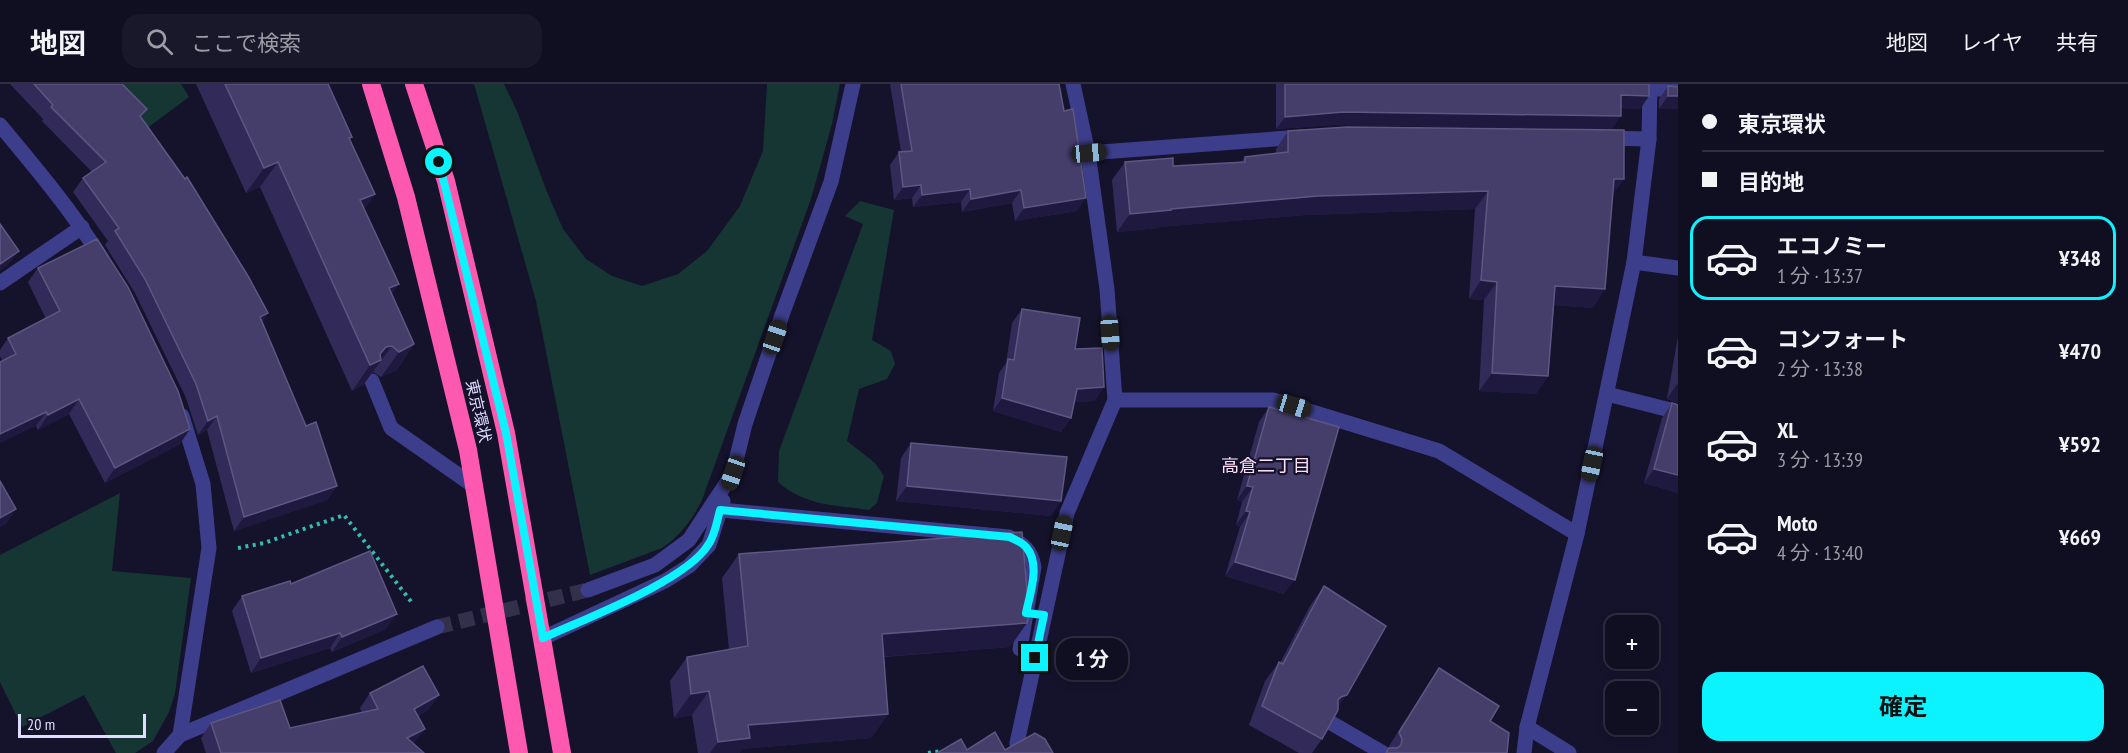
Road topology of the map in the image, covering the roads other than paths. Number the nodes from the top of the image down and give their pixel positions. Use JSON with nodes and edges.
{"nodes":[{"id":1,"x":371,"y":84,"type":"edge"},
{"id":2,"x":414,"y":84,"type":"edge"},
{"id":3,"x":853,"y":84,"type":"edge"},
{"id":4,"x":1073,"y":84,"type":"edge"},
{"id":5,"x":1650,"y":86,"type":"edge"},
{"id":6,"x":1678,"y":91,"type":"edge"},
{"id":7,"x":0,"y":125,"type":"edge"},
{"id":8,"x":1311,"y":137,"type":"edge"},
{"id":9,"x":1591,"y":138,"type":"edge"},
{"id":10,"x":1649,"y":139,"type":"junction"},
{"id":11,"x":1089,"y":153,"type":"junction"},
{"id":12,"x":82,"y":227,"type":"junction"},
{"id":13,"x":1634,"y":262,"type":"junction"},
{"id":14,"x":107,"y":267,"type":"edge"},
{"id":15,"x":1678,"y":268,"type":"edge"},
{"id":16,"x":0,"y":283,"type":"edge"},
{"id":17,"x":372,"y":381,"type":"edge"},
{"id":18,"x":1606,"y":394,"type":"junction"},
{"id":19,"x":1115,"y":400,"type":"junction"},
{"id":20,"x":177,"y":402,"type":"edge"},
{"id":21,"x":1678,"y":412,"type":"edge"},
{"id":22,"x":733,"y":473,"type":"junction"},
{"id":23,"x":474,"y":486,"type":"junction"},
{"id":24,"x":720,"y":510,"type":"junction"},
{"id":25,"x":1577,"y":534,"type":"junction"},
{"id":26,"x":588,"y":590,"type":"tunnel mouth"},
{"id":27,"x":1026,"y":613,"type":"junction"},
{"id":28,"x":1044,"y":615,"type":"junction"},
{"id":29,"x":433,"y":628,"type":"tunnel mouth"},
{"id":30,"x":543,"y":638,"type":"junction"},
{"id":31,"x":1020,"y":649,"type":"edge"},
{"id":32,"x":1334,"y":724,"type":"edge"},
{"id":33,"x":1527,"y":727,"type":"junction"},
{"id":34,"x":180,"y":735,"type":"junction"},
{"id":35,"x":164,"y":753,"type":"edge"},
{"id":36,"x":519,"y":753,"type":"edge"},
{"id":37,"x":561,"y":753,"type":"edge"},
{"id":38,"x":1034,"y":753,"type":"edge"},
{"id":39,"x":1383,"y":753,"type":"edge"},
{"id":40,"x":1524,"y":753,"type":"edge"},
{"id":41,"x":1569,"y":753,"type":"edge"}],
"edges":[{"from":1,"to":23,"type":"highway","name":"東京環状"},
{"from":2,"to":30,"type":"highway","name":"東京環状"},
{"from":3,"to":22,"type":"street"},
{"from":4,"to":11,"type":"street"},
{"from":5,"to":6,"type":"street"},
{"from":5,"to":10,"type":"street"},
{"from":7,"to":12,"type":"street"},
{"from":8,"to":11,"type":"street"},
{"from":9,"to":10,"type":"street"},
{"from":10,"to":13,"type":"street"},
{"from":11,"to":19,"type":"street"},
{"from":12,"to":14,"type":"street"},
{"from":12,"to":16,"type":"street"},
{"from":13,"to":15,"type":"street"},
{"from":13,"to":18,"type":"street"},
{"from":17,"to":23,"type":"street"},
{"from":18,"to":21,"type":"street"},
{"from":18,"to":25,"type":"street"},
{"from":19,"to":25,"type":"street"},
{"from":19,"to":28,"type":"street"},
{"from":20,"to":34,"type":"street"},
{"from":22,"to":24,"type":"street"},
{"from":22,"to":26,"type":"street"},
{"from":23,"to":36,"type":"highway","name":"東京環状"},
{"from":24,"to":27,"type":"street"},
{"from":24,"to":30,"type":"street"},
{"from":25,"to":33,"type":"street"},
{"from":27,"to":28,"type":"street"},
{"from":27,"to":31,"type":"street"},
{"from":28,"to":38,"type":"street"},
{"from":29,"to":34,"type":"street"},
{"from":30,"to":37,"type":"highway","name":"東京環状"},
{"from":32,"to":39,"type":"street"},
{"from":33,"to":40,"type":"street"},
{"from":33,"to":41,"type":"street"},
{"from":34,"to":35,"type":"street"}]}
